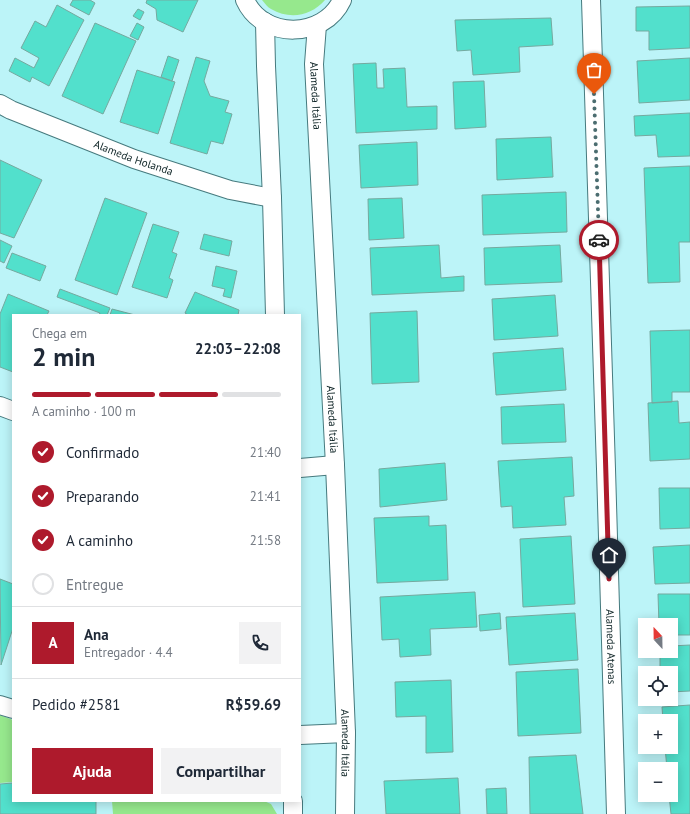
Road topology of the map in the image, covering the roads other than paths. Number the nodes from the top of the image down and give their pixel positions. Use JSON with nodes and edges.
{"nodes":[{"id":1,"x":245,"y":0,"type":"edge"},
{"id":2,"x":342,"y":0,"type":"edge"},
{"id":3,"x":591,"y":0,"type":"edge"},
{"id":4,"x":265,"y":22,"type":"junction"},
{"id":5,"x":317,"y":25,"type":"junction"},
{"id":6,"x":0,"y":104,"type":"edge"},
{"id":7,"x":272,"y":198,"type":"junction"},
{"id":8,"x":275,"y":314,"type":"edge"},
{"id":9,"x":0,"y":406,"type":"edge"},
{"id":10,"x":12,"y":411,"type":"edge"},
{"id":11,"x":335,"y":465,"type":"junction"},
{"id":12,"x":301,"y":468,"type":"edge"},
{"id":13,"x":0,"y":705,"type":"edge"},
{"id":14,"x":12,"y":709,"type":"edge"},
{"id":15,"x":346,"y":733,"type":"junction"},
{"id":16,"x":301,"y":735,"type":"edge"},
{"id":17,"x":345,"y":814,"type":"edge"},
{"id":18,"x":616,"y":814,"type":"edge"}],
"edges":[{"from":1,"to":4,"type":"street"},
{"from":2,"to":5,"type":"street"},
{"from":3,"to":18,"type":"street","name":"Alameda Atenas"},
{"from":4,"to":5,"type":"street"},
{"from":4,"to":7,"type":"street"},
{"from":5,"to":11,"type":"street","name":"Alameda Itália"},
{"from":6,"to":7,"type":"street","name":"Alameda Holanda"},
{"from":7,"to":8,"type":"street"},
{"from":9,"to":10,"type":"street"},
{"from":11,"to":12,"type":"street"},
{"from":11,"to":15,"type":"street","name":"Alameda Itália"},
{"from":13,"to":14,"type":"street"},
{"from":15,"to":16,"type":"street"},
{"from":15,"to":17,"type":"street","name":"Alameda Itália"}]}
